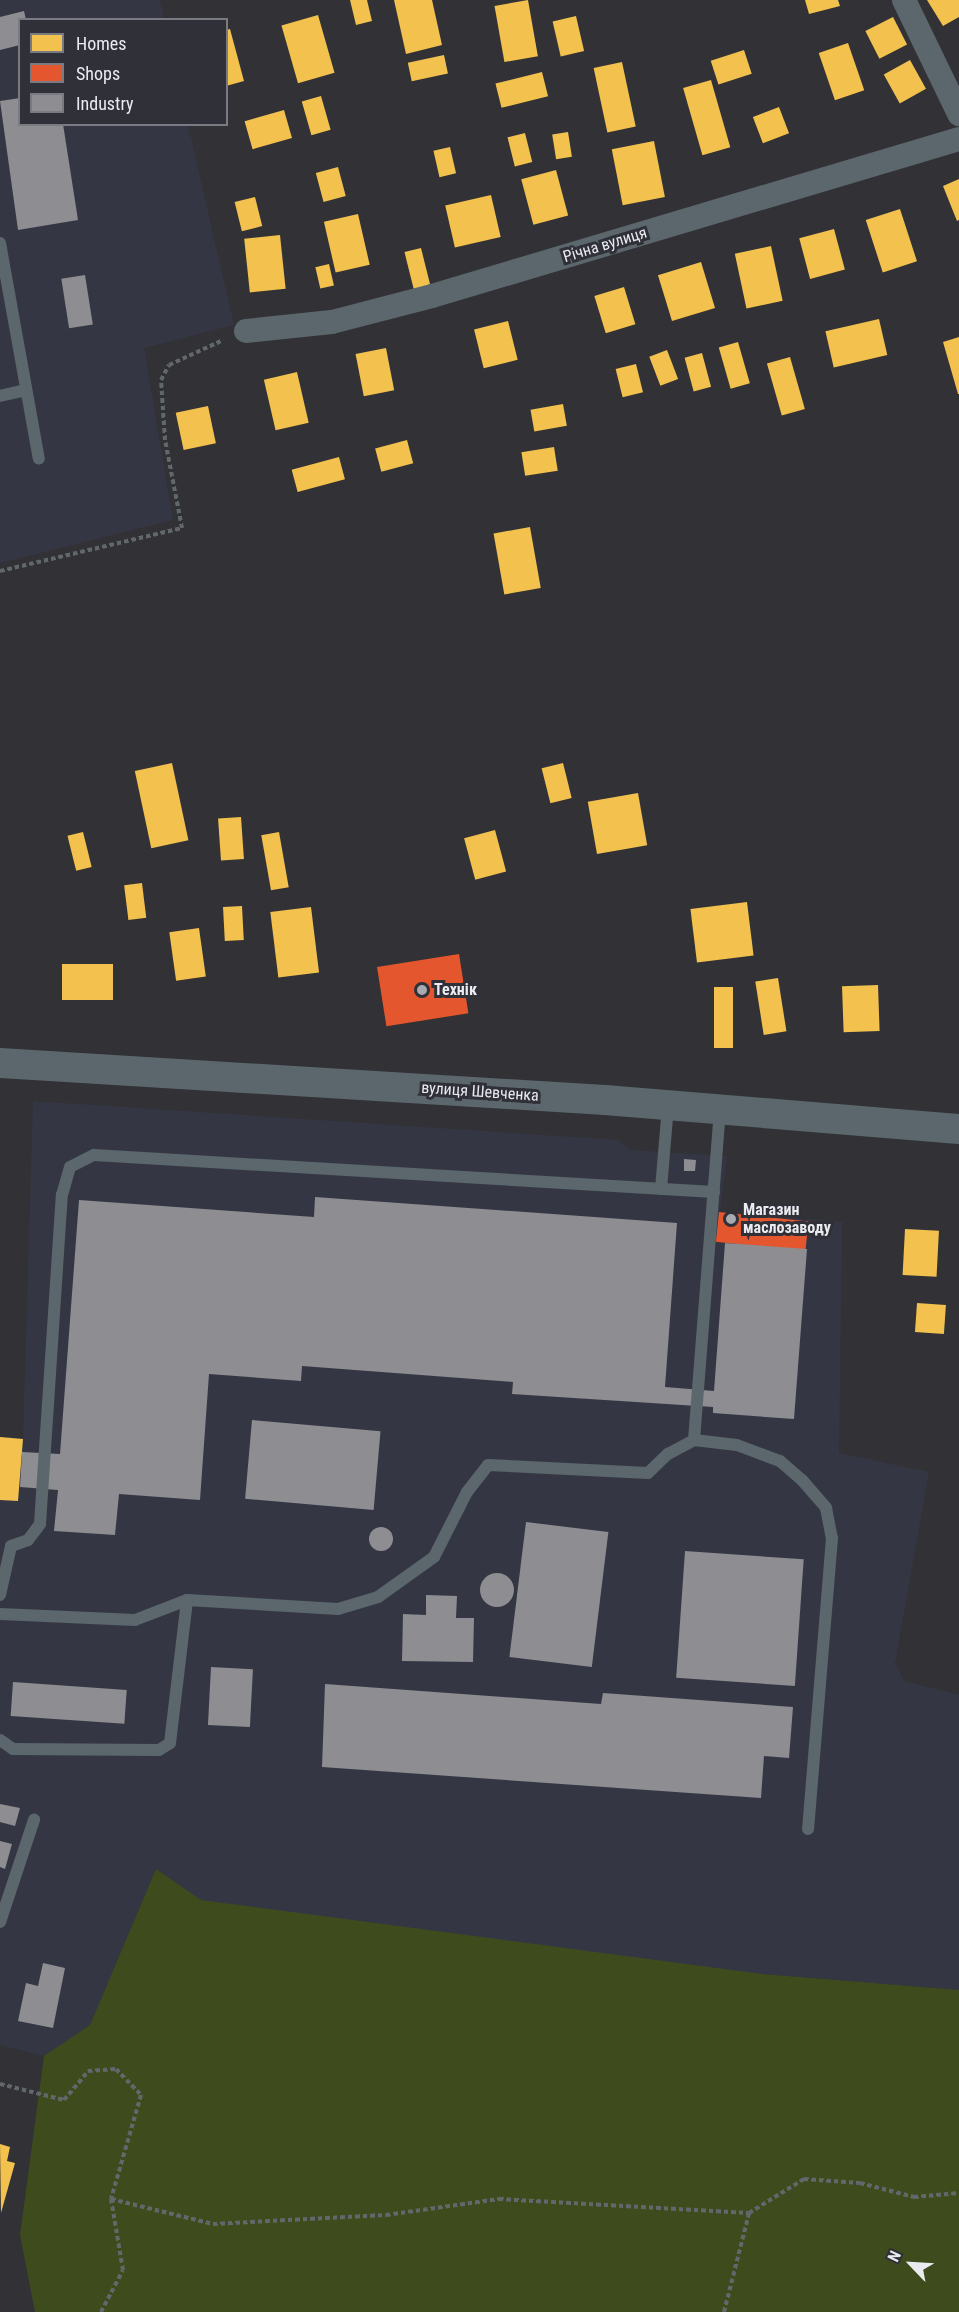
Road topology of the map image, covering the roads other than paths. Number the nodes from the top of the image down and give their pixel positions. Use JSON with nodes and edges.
{"nodes":[{"id":1,"x":904,"y":0,"type":"edge"},
{"id":2,"x":959,"y":114,"type":"edge"},
{"id":3,"x":959,"y":139,"type":"edge"},
{"id":4,"x":0,"y":243,"type":"edge"},
{"id":5,"x":246,"y":330,"type":"road end"},
{"id":6,"x":26,"y":390,"type":"junction"},
{"id":7,"x":0,"y":396,"type":"edge"},
{"id":8,"x":39,"y":459,"type":"dead end"},
{"id":9,"x":0,"y":1063,"type":"edge"},
{"id":10,"x":668,"y":1105,"type":"junction"},
{"id":11,"x":720,"y":1109,"type":"junction"},
{"id":12,"x":959,"y":1129,"type":"edge"},
{"id":13,"x":661,"y":1189,"type":"junction"},
{"id":14,"x":714,"y":1192,"type":"junction"},
{"id":15,"x":694,"y":1440,"type":"junction"},
{"id":16,"x":0,"y":1595,"type":"edge"},
{"id":17,"x":187,"y":1599,"type":"junction"},
{"id":18,"x":0,"y":1614,"type":"edge"},
{"id":19,"x":0,"y":1740,"type":"edge"},
{"id":20,"x":34,"y":1820,"type":"dead end"},
{"id":21,"x":808,"y":1829,"type":"dead end"},
{"id":22,"x":0,"y":1922,"type":"edge"}],
"edges":[{"from":1,"to":2,"type":"street"},
{"from":3,"to":5,"type":"street","name":"Річна вулиця"},
{"from":4,"to":6,"type":"lane"},
{"from":6,"to":7,"type":"lane"},
{"from":6,"to":8,"type":"lane"},
{"from":9,"to":10,"type":"street","name":"вулиця Шевченка"},
{"from":10,"to":11,"type":"street","name":"вулиця Шевченка"},
{"from":10,"to":13,"type":"lane"},
{"from":11,"to":12,"type":"street","name":"вулиця Шевченка"},
{"from":11,"to":14,"type":"lane"},
{"from":13,"to":14,"type":"lane"},
{"from":13,"to":16,"type":"lane"},
{"from":14,"to":15,"type":"lane"},
{"from":15,"to":17,"type":"lane"},
{"from":15,"to":21,"type":"lane"},
{"from":17,"to":18,"type":"lane"},
{"from":17,"to":19,"type":"lane"},
{"from":20,"to":22,"type":"lane"}]}
